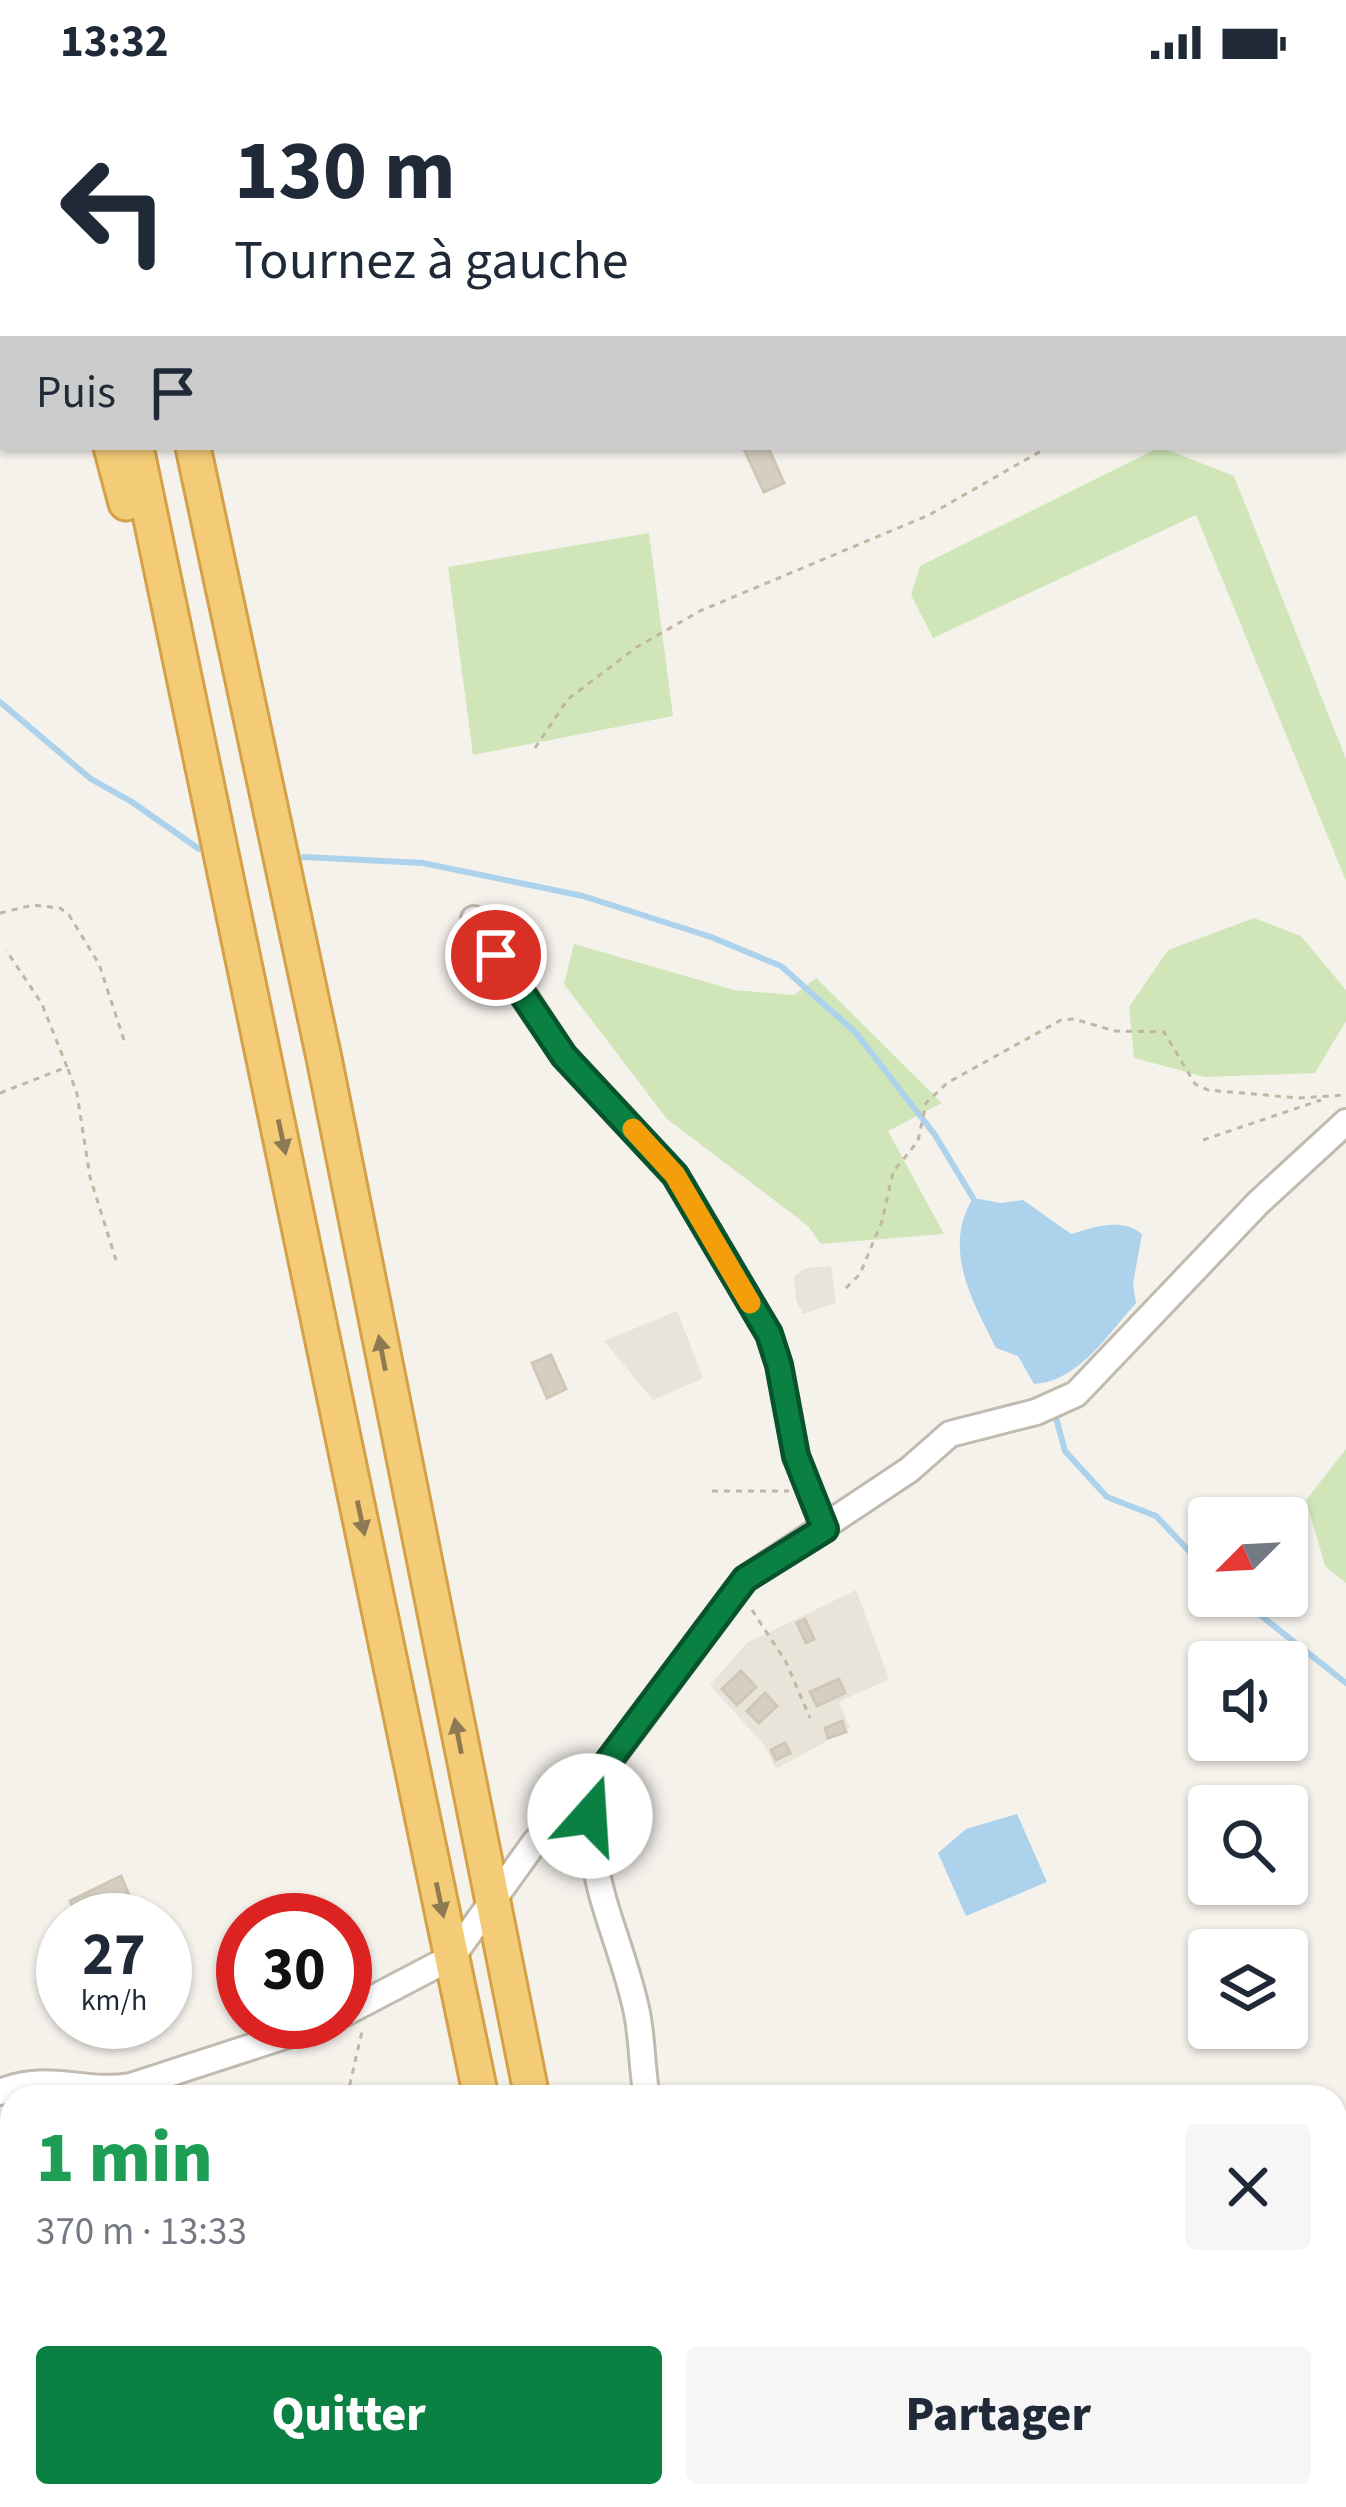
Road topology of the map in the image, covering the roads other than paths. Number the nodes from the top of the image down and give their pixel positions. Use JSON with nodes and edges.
{"nodes":[{"id":1,"x":112,"y":450,"type":"edge"},
{"id":2,"x":137,"y":450,"type":"edge"},
{"id":3,"x":194,"y":450,"type":"edge"},
{"id":4,"x":217,"y":450,"type":"edge"},
{"id":5,"x":473,"y":919,"type":"dead end"},
{"id":6,"x":324,"y":1058,"type":"junction"},
{"id":7,"x":267,"y":1063,"type":"junction"},
{"id":8,"x":1346,"y":1122,"type":"edge"},
{"id":9,"x":825,"y":1529,"type":"junction"},
{"id":10,"x":598,"y":1775,"type":"junction"},
{"id":11,"x":491,"y":1905,"type":"junction"},
{"id":12,"x":452,"y":1957,"type":"junction"},
{"id":13,"x":372,"y":2000,"type":"edge"},
{"id":14,"x":245,"y":2049,"type":"edge"},
{"id":15,"x":16,"y":2085,"type":"edge"},
{"id":16,"x":76,"y":2085,"type":"edge"},
{"id":17,"x":134,"y":2085,"type":"edge"},
{"id":18,"x":479,"y":2085,"type":"edge"},
{"id":19,"x":529,"y":2085,"type":"edge"},
{"id":20,"x":645,"y":2085,"type":"edge"}],
"edges":[{"from":1,"to":7,"type":"highway"},
{"from":2,"to":7,"type":"highway"},
{"from":3,"to":6,"type":"highway"},
{"from":4,"to":6,"type":"highway"},
{"from":5,"to":9,"type":"street"},
{"from":11,"to":6,"type":"highway","one_way":true},
{"from":7,"to":12,"type":"highway","one_way":true},
{"from":8,"to":9,"type":"street"},
{"from":9,"to":10,"type":"street"},
{"from":10,"to":11,"type":"street"},
{"from":10,"to":20,"type":"street"},
{"from":11,"to":12,"type":"street"},
{"from":11,"to":19,"type":"highway"},
{"from":12,"to":13,"type":"street"},
{"from":12,"to":18,"type":"highway"},
{"from":14,"to":17,"type":"street"},
{"from":15,"to":16,"type":"street"}]}
